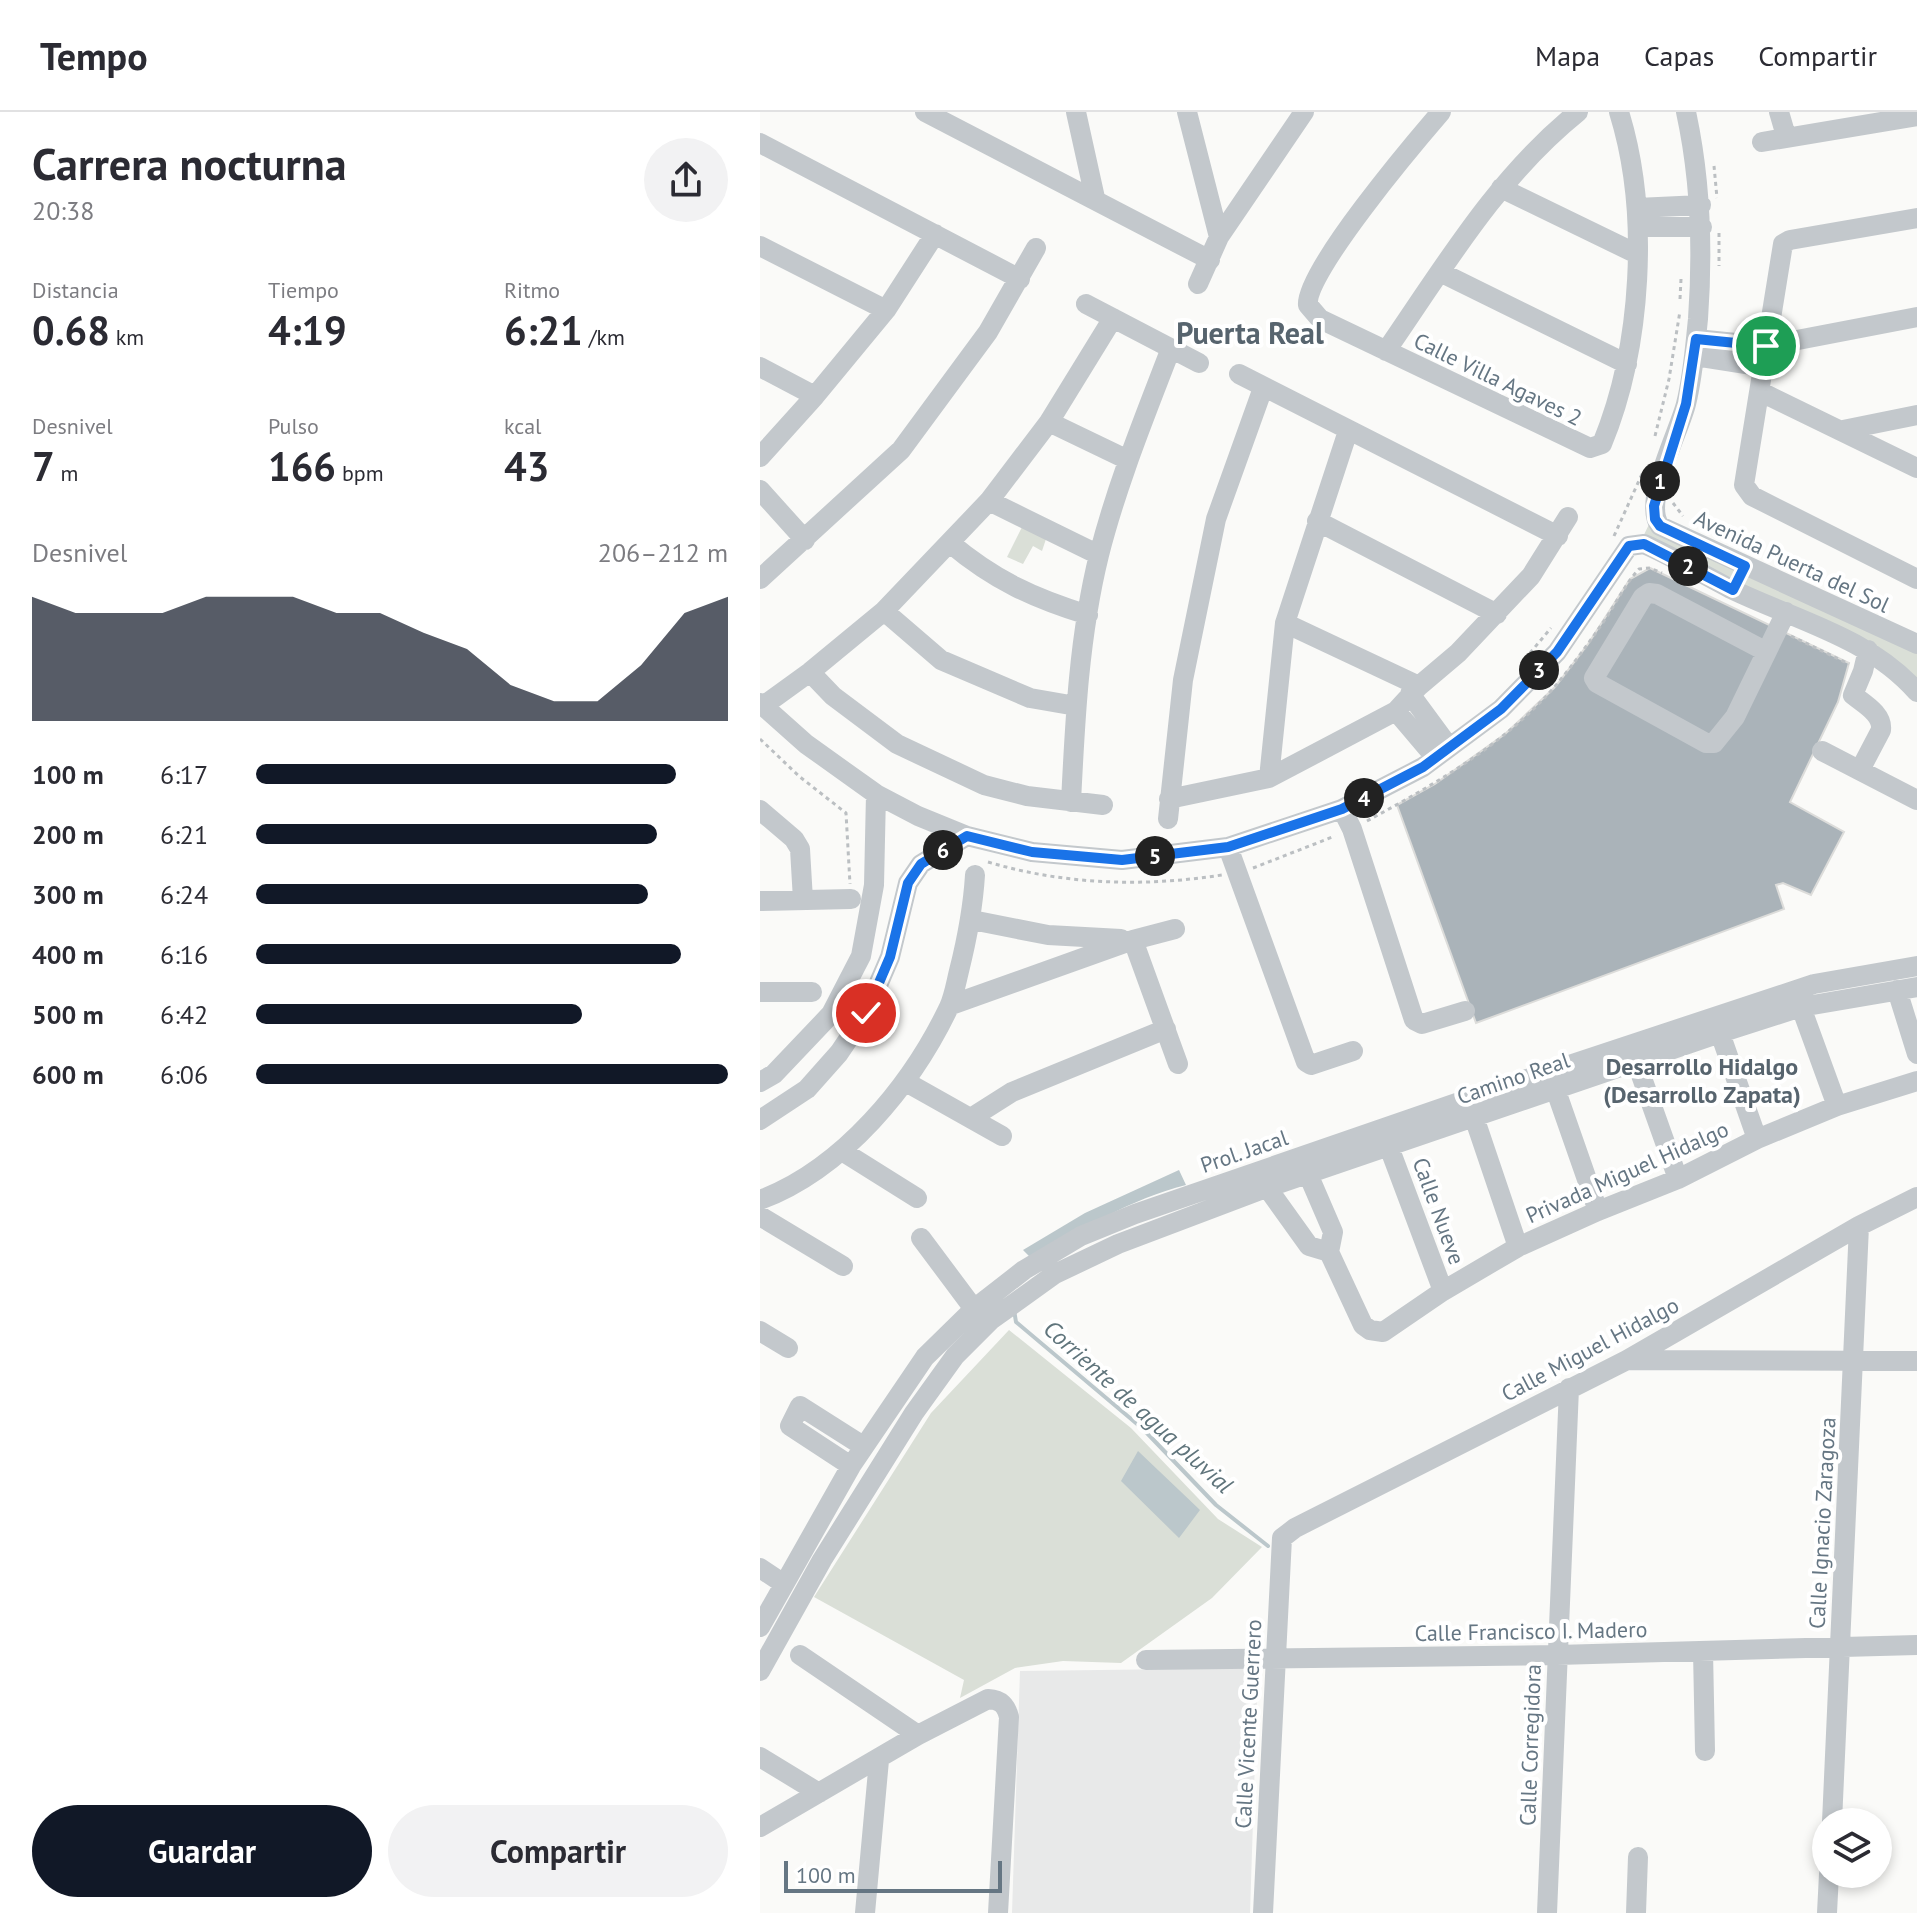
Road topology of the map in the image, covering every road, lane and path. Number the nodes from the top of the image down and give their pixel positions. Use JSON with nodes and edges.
{"nodes":[{"id":1,"x":925,"y":112,"type":"edge"},
{"id":2,"x":965,"y":112,"type":"edge"},
{"id":3,"x":1076,"y":112,"type":"edge"},
{"id":4,"x":1187,"y":112,"type":"edge"},
{"id":5,"x":1441,"y":112,"type":"edge"},
{"id":6,"x":1578,"y":112,"type":"edge"},
{"id":7,"x":1619,"y":112,"type":"edge"},
{"id":8,"x":1686,"y":112,"type":"edge"},
{"id":9,"x":1779,"y":112,"type":"edge"},
{"id":10,"x":1301,"y":114,"type":"edge"},
{"id":11,"x":1917,"y":116,"type":"edge"},
{"id":12,"x":969,"y":135,"type":"junction"},
{"id":13,"x":1786,"y":136,"type":"junction"},
{"id":14,"x":1762,"y":142,"type":"dead end"},
{"id":15,"x":760,"y":143,"type":"edge"},
{"id":16,"x":1501,"y":188,"type":"junction"},
{"id":17,"x":1095,"y":198,"type":"junction"},
{"id":18,"x":1692,"y":217,"type":"junction"},
{"id":19,"x":1637,"y":218,"type":"junction"},
{"id":20,"x":1917,"y":218,"type":"edge"},
{"id":21,"x":935,"y":234,"type":"junction"},
{"id":22,"x":1219,"y":237,"type":"junction"},
{"id":23,"x":760,"y":246,"type":"edge"},
{"id":24,"x":1036,"y":248,"type":"dead end"},
{"id":25,"x":1637,"y":254,"type":"junction"},
{"id":26,"x":1210,"y":260,"type":"junction"},
{"id":27,"x":1440,"y":272,"type":"junction"},
{"id":28,"x":1020,"y":279,"type":"junction"},
{"id":29,"x":1681,"y":280,"type":"dead end"},
{"id":30,"x":1198,"y":284,"type":"dead end"},
{"id":31,"x":1086,"y":304,"type":"dead end"},
{"id":32,"x":886,"y":310,"type":"junction"},
{"id":33,"x":1917,"y":317,"type":"edge"},
{"id":34,"x":1113,"y":318,"type":"junction"},
{"id":35,"x":1171,"y":348,"type":"junction"},
{"id":36,"x":1703,"y":348,"type":"junction"},
{"id":37,"x":1386,"y":351,"type":"junction"},
{"id":38,"x":1766,"y":356,"type":"junction"},
{"id":39,"x":1199,"y":363,"type":"dead end"},
{"id":40,"x":1627,"y":364,"type":"junction"},
{"id":41,"x":760,"y":367,"type":"edge"},
{"id":42,"x":1239,"y":374,"type":"dead end"},
{"id":43,"x":1263,"y":388,"type":"junction"},
{"id":44,"x":1761,"y":392,"type":"junction"},
{"id":45,"x":815,"y":396,"type":"junction"},
{"id":46,"x":1917,"y":415,"type":"edge"},
{"id":47,"x":1049,"y":422,"type":"junction"},
{"id":48,"x":1843,"y":430,"type":"junction"},
{"id":49,"x":1348,"y":431,"type":"junction"},
{"id":50,"x":1652,"y":448,"type":"dead end"},
{"id":51,"x":760,"y":457,"type":"edge"},
{"id":52,"x":1128,"y":460,"type":"junction"},
{"id":53,"x":1647,"y":462,"type":"dead end"},
{"id":54,"x":1917,"y":468,"type":"edge"},
{"id":55,"x":760,"y":490,"type":"edge"},
{"id":56,"x":989,"y":501,"type":"junction"},
{"id":57,"x":1568,"y":517,"type":"dead end"},
{"id":58,"x":1317,"y":521,"type":"junction"},
{"id":59,"x":1558,"y":536,"type":"junction"},
{"id":60,"x":805,"y":540,"type":"junction"},
{"id":61,"x":950,"y":543,"type":"junction"},
{"id":62,"x":1610,"y":543,"type":"dead end"},
{"id":63,"x":1099,"y":555,"type":"junction"},
{"id":64,"x":1745,"y":566,"type":"junction"},
{"id":65,"x":760,"y":579,"type":"edge"},
{"id":66,"x":1917,"y":579,"type":"edge"},
{"id":67,"x":1733,"y":590,"type":"junction"},
{"id":68,"x":884,"y":611,"type":"junction"},
{"id":69,"x":1786,"y":612,"type":"junction"},
{"id":70,"x":1497,"y":614,"type":"junction"},
{"id":71,"x":1088,"y":615,"type":"junction"},
{"id":72,"x":1560,"y":618,"type":"dead end"},
{"id":73,"x":1285,"y":623,"type":"junction"},
{"id":74,"x":1917,"y":644,"type":"edge"},
{"id":75,"x":1868,"y":650,"type":"junction"},
{"id":76,"x":1765,"y":651,"type":"junction"},
{"id":77,"x":1530,"y":653,"type":"dead end"},
{"id":78,"x":810,"y":672,"type":"junction"},
{"id":79,"x":1414,"y":690,"type":"junction"},
{"id":80,"x":1917,"y":692,"type":"edge"},
{"id":81,"x":764,"y":703,"type":"edge"},
{"id":82,"x":1076,"y":706,"type":"junction"},
{"id":83,"x":1396,"y":711,"type":"junction"},
{"id":84,"x":760,"y":739,"type":"edge"},
{"id":85,"x":1437,"y":746,"type":"junction"},
{"id":86,"x":1822,"y":751,"type":"dead end"},
{"id":87,"x":1860,"y":770,"type":"junction"},
{"id":88,"x":1269,"y":778,"type":"junction"},
{"id":89,"x":876,"y":794,"type":"junction"},
{"id":90,"x":1917,"y":800,"type":"edge"},
{"id":91,"x":1071,"y":802,"type":"junction"},
{"id":92,"x":1103,"y":805,"type":"dead end"},
{"id":93,"x":1342,"y":809,"type":"junction"},
{"id":94,"x":760,"y":810,"type":"edge"},
{"id":95,"x":967,"y":836,"type":"junction"},
{"id":96,"x":1228,"y":847,"type":"junction"},
{"id":97,"x":975,"y":875,"type":"dead end"},
{"id":98,"x":851,"y":899,"type":"joint"},
{"id":99,"x":803,"y":900,"type":"junction"},
{"id":100,"x":760,"y":901,"type":"edge"},
{"id":101,"x":972,"y":920,"type":"junction"},
{"id":102,"x":1175,"y":929,"type":"dead end"},
{"id":103,"x":1133,"y":940,"type":"junction"},
{"id":104,"x":1917,"y":966,"type":"edge"},
{"id":105,"x":1907,"y":989,"type":"edge"},
{"id":106,"x":760,"y":992,"type":"edge"},
{"id":107,"x":812,"y":992,"type":"dead end"},
{"id":108,"x":951,"y":1005,"type":"junction"},
{"id":109,"x":1801,"y":1007,"type":"junction"},
{"id":110,"x":1465,"y":1011,"type":"dead end"},
{"id":111,"x":1166,"y":1029,"type":"junction"},
{"id":112,"x":1720,"y":1033,"type":"junction"},
{"id":113,"x":1353,"y":1051,"type":"dead end"},
{"id":114,"x":1917,"y":1054,"type":"edge"},
{"id":115,"x":1636,"y":1061,"type":"junction"},
{"id":116,"x":1178,"y":1064,"type":"dead end"},
{"id":117,"x":1917,"y":1081,"type":"edge"},
{"id":118,"x":760,"y":1082,"type":"edge"},
{"id":119,"x":906,"y":1082,"type":"junction"},
{"id":120,"x":1555,"y":1088,"type":"junction"},
{"id":121,"x":1837,"y":1106,"type":"junction"},
{"id":122,"x":1474,"y":1117,"type":"junction"},
{"id":123,"x":971,"y":1118,"type":"junction"},
{"id":124,"x":760,"y":1120,"type":"edge"},
{"id":125,"x":1002,"y":1136,"type":"dead end"},
{"id":126,"x":1757,"y":1139,"type":"junction"},
{"id":127,"x":1389,"y":1147,"type":"junction"},
{"id":128,"x":842,"y":1151,"type":"junction"},
{"id":129,"x":1308,"y":1174,"type":"junction"},
{"id":130,"x":1678,"y":1179,"type":"junction"},
{"id":131,"x":1261,"y":1180,"type":"junction"},
{"id":132,"x":1917,"y":1197,"type":"edge"},
{"id":133,"x":917,"y":1198,"type":"dead end"},
{"id":134,"x":760,"y":1200,"type":"edge"},
{"id":135,"x":1598,"y":1211,"type":"junction"},
{"id":136,"x":760,"y":1216,"type":"edge"},
{"id":137,"x":1859,"y":1226,"type":"junction"},
{"id":138,"x":921,"y":1238,"type":"dead end"},
{"id":139,"x":1518,"y":1247,"type":"junction"},
{"id":140,"x":1329,"y":1252,"type":"junction"},
{"id":141,"x":843,"y":1266,"type":"dead end"},
{"id":142,"x":1443,"y":1291,"type":"junction"},
{"id":143,"x":974,"y":1309,"type":"junction"},
{"id":144,"x":760,"y":1331,"type":"edge"},
{"id":145,"x":788,"y":1348,"type":"dead end"},
{"id":146,"x":1627,"y":1360,"type":"junction"},
{"id":147,"x":1917,"y":1361,"type":"edge"},
{"id":148,"x":1854,"y":1362,"type":"junction"},
{"id":149,"x":1569,"y":1388,"type":"junction"},
{"id":150,"x":863,"y":1446,"type":"junction"},
{"id":151,"x":851,"y":1466,"type":"junction"},
{"id":152,"x":1282,"y":1538,"type":"joint"},
{"id":153,"x":814,"y":1554,"type":"junction"},
{"id":154,"x":760,"y":1568,"type":"edge"},
{"id":155,"x":784,"y":1584,"type":"junction"},
{"id":156,"x":760,"y":1627,"type":"edge"},
{"id":157,"x":1917,"y":1645,"type":"edge"},
{"id":158,"x":1840,"y":1647,"type":"junction"},
{"id":159,"x":1703,"y":1651,"type":"junction"},
{"id":160,"x":800,"y":1655,"type":"dead end"},
{"id":161,"x":1557,"y":1655,"type":"junction"},
{"id":162,"x":1275,"y":1658,"type":"junction"},
{"id":163,"x":1146,"y":1660,"type":"dead end"},
{"id":164,"x":760,"y":1671,"type":"edge"},
{"id":165,"x":918,"y":1735,"type":"junction"},
{"id":166,"x":1705,"y":1751,"type":"dead end"},
{"id":167,"x":760,"y":1757,"type":"edge"},
{"id":168,"x":879,"y":1760,"type":"junction"},
{"id":169,"x":819,"y":1793,"type":"junction"},
{"id":170,"x":1833,"y":1808,"type":"edge"},
{"id":171,"x":760,"y":1827,"type":"edge"},
{"id":172,"x":1638,"y":1857,"type":"dead end"},
{"id":173,"x":1828,"y":1888,"type":"edge"},
{"id":174,"x":865,"y":1913,"type":"edge"},
{"id":175,"x":998,"y":1913,"type":"edge"},
{"id":176,"x":1263,"y":1913,"type":"edge"},
{"id":177,"x":1547,"y":1913,"type":"edge"},
{"id":178,"x":1636,"y":1913,"type":"edge"},
{"id":179,"x":1827,"y":1913,"type":"edge"}],
"edges":[{"from":1,"to":12,"type":"street"},
{"from":2,"to":12,"type":"street"},
{"from":3,"to":17,"type":"street"},
{"from":4,"to":22,"type":"street"},
{"from":5,"to":37,"type":"street","name":"Calle Villa Agaves 2"},
{"from":6,"to":16,"type":"street","name":"Calle Villa Agaves 2"},
{"from":7,"to":19,"type":"street","name":"Calle Villa Agaves 2"},
{"from":8,"to":18,"type":"street"},
{"from":9,"to":13,"type":"street"},
{"from":10,"to":22,"type":"street"},
{"from":11,"to":13,"type":"street"},
{"from":12,"to":17,"type":"street"},
{"from":13,"to":14,"type":"street"},
{"from":15,"to":21,"type":"street"},
{"from":16,"to":25,"type":"street"},
{"from":16,"to":27,"type":"street","name":"Calle Villa Agaves 2"},
{"from":17,"to":26,"type":"street"},
{"from":18,"to":19,"type":"street"},
{"from":18,"to":36,"type":"street"},
{"from":19,"to":25,"type":"street","name":"Calle Villa Agaves 2"},
{"from":20,"to":38,"type":"street"},
{"from":21,"to":28,"type":"street"},
{"from":21,"to":32,"type":"street"},
{"from":22,"to":26,"type":"street"},
{"from":23,"to":32,"type":"street"},
{"from":24,"to":28,"type":"street"},
{"from":25,"to":40,"type":"street","name":"Calle Villa Agaves 2"},
{"from":26,"to":30,"type":"street"},
{"from":27,"to":37,"type":"street","name":"Calle Villa Agaves 2"},
{"from":27,"to":40,"type":"street"},
{"from":28,"to":60,"type":"street"},
{"from":29,"to":50,"type":"path"},
{"from":31,"to":34,"type":"street"},
{"from":32,"to":45,"type":"street"},
{"from":33,"to":38,"type":"street"},
{"from":34,"to":35,"type":"street"},
{"from":34,"to":47,"type":"street"},
{"from":35,"to":39,"type":"street"},
{"from":35,"to":52,"type":"street"},
{"from":36,"to":38,"type":"street"},
{"from":36,"to":64,"type":"street","name":"Avenida Puerta del Sol"},
{"from":37,"to":40,"type":"street","name":"Calle Villa Agaves 2"},
{"from":38,"to":44,"type":"street"},
{"from":41,"to":45,"type":"street"},
{"from":42,"to":43,"type":"street"},
{"from":43,"to":49,"type":"street"},
{"from":43,"to":88,"type":"street"},
{"from":44,"to":48,"type":"street"},
{"from":44,"to":66,"type":"street"},
{"from":45,"to":51,"type":"street"},
{"from":46,"to":48,"type":"street"},
{"from":47,"to":52,"type":"street"},
{"from":47,"to":56,"type":"street"},
{"from":48,"to":54,"type":"street"},
{"from":49,"to":58,"type":"street"},
{"from":49,"to":59,"type":"street"},
{"from":52,"to":63,"type":"street"},
{"from":53,"to":62,"type":"path"},
{"from":55,"to":60,"type":"street"},
{"from":56,"to":61,"type":"street"},
{"from":56,"to":63,"type":"street"},
{"from":57,"to":59,"type":"street"},
{"from":58,"to":70,"type":"street"},
{"from":58,"to":73,"type":"street"},
{"from":59,"to":70,"type":"street"},
{"from":60,"to":65,"type":"street"},
{"from":61,"to":68,"type":"street"},
{"from":61,"to":71,"type":"street"},
{"from":63,"to":71,"type":"street"},
{"from":64,"to":67,"type":"street"},
{"from":64,"to":74,"type":"street","name":"Avenida Puerta del Sol"},
{"from":67,"to":69,"type":"street"},
{"from":67,"to":85,"type":"street"},
{"from":68,"to":78,"type":"street"},
{"from":68,"to":82,"type":"street"},
{"from":69,"to":75,"type":"street"},
{"from":69,"to":76,"type":"street"},
{"from":70,"to":79,"type":"street"},
{"from":71,"to":82,"type":"street"},
{"from":72,"to":77,"type":"path"},
{"from":73,"to":79,"type":"street"},
{"from":73,"to":88,"type":"street"},
{"from":75,"to":80,"type":"street"},
{"from":75,"to":87,"type":"street"},
{"from":76,"to":76,"type":"street"},
{"from":78,"to":81,"type":"street"},
{"from":78,"to":91,"type":"street"},
{"from":79,"to":83,"type":"street"},
{"from":79,"to":85,"type":"street"},
{"from":81,"to":89,"type":"street"},
{"from":82,"to":91,"type":"street"},
{"from":83,"to":85,"type":"street"},
{"from":83,"to":88,"type":"street"},
{"from":84,"to":98,"type":"path"},
{"from":85,"to":93,"type":"street"},
{"from":86,"to":87,"type":"street"},
{"from":87,"to":90,"type":"street"},
{"from":89,"to":95,"type":"street"},
{"from":89,"to":118,"type":"street"},
{"from":91,"to":92,"type":"street"},
{"from":93,"to":96,"type":"street"},
{"from":93,"to":110,"type":"street"},
{"from":94,"to":99,"type":"street"},
{"from":95,"to":96,"type":"street"},
{"from":95,"to":124,"type":"street"},
{"from":96,"to":113,"type":"street"},
{"from":97,"to":101,"type":"street"},
{"from":98,"to":99,"type":"street"},
{"from":99,"to":100,"type":"street"},
{"from":101,"to":103,"type":"street"},
{"from":101,"to":108,"type":"street"},
{"from":102,"to":103,"type":"street"},
{"from":103,"to":108,"type":"street"},
{"from":103,"to":111,"type":"street"},
{"from":104,"to":131,"type":"street","name":"Prol. Jacal"},
{"from":105,"to":109,"type":"street","name":"Camino Real"},
{"from":105,"to":114,"type":"street"},
{"from":106,"to":107,"type":"street"},
{"from":108,"to":119,"type":"street"},
{"from":109,"to":112,"type":"street","name":"Camino Real"},
{"from":109,"to":121,"type":"street"},
{"from":111,"to":116,"type":"street"},
{"from":111,"to":123,"type":"street"},
{"from":112,"to":115,"type":"street","name":"Camino Real"},
{"from":112,"to":126,"type":"street"},
{"from":115,"to":120,"type":"street","name":"Camino Real"},
{"from":115,"to":130,"type":"street"},
{"from":117,"to":121,"type":"street","name":"Privada Miguel Hidalgo"},
{"from":119,"to":123,"type":"street"},
{"from":119,"to":128,"type":"street"},
{"from":120,"to":122,"type":"street","name":"Camino Real"},
{"from":120,"to":135,"type":"street"},
{"from":121,"to":126,"type":"street","name":"Privada Miguel Hidalgo"},
{"from":122,"to":127,"type":"street","name":"Camino Real"},
{"from":122,"to":139,"type":"street"},
{"from":123,"to":125,"type":"street"},
{"from":126,"to":130,"type":"street","name":"Privada Miguel Hidalgo"},
{"from":127,"to":129,"type":"street","name":"Camino Real"},
{"from":127,"to":142,"type":"street","name":"Calle Nueve"},
{"from":128,"to":133,"type":"street"},
{"from":128,"to":134,"type":"street"},
{"from":129,"to":131,"type":"street","name":"Camino Real"},
{"from":129,"to":140,"type":"street"},
{"from":130,"to":135,"type":"street","name":"Privada Miguel Hidalgo"},
{"from":131,"to":140,"type":"street"},
{"from":131,"to":143,"type":"street","name":"Prol. Jacal"},
{"from":131,"to":153,"type":"street","name":"Prol. Jacal"},
{"from":132,"to":137,"type":"street","name":"Calle Miguel Hidalgo"},
{"from":135,"to":139,"type":"street","name":"Privada Miguel Hidalgo"},
{"from":136,"to":141,"type":"street"},
{"from":137,"to":146,"type":"street","name":"Calle Miguel Hidalgo"},
{"from":137,"to":148,"type":"street","name":"Calle Ignacio Zaragoza"},
{"from":138,"to":143,"type":"street"},
{"from":139,"to":142,"type":"street","name":"Privada Miguel Hidalgo"},
{"from":140,"to":142,"type":"street","name":"Privada Miguel Hidalgo"},
{"from":143,"to":150,"type":"street","name":"Prol. Jacal"},
{"from":144,"to":145,"type":"street"},
{"from":146,"to":148,"type":"street"},
{"from":146,"to":149,"type":"street","name":"Calle Miguel Hidalgo"},
{"from":147,"to":148,"type":"street"},
{"from":148,"to":158,"type":"street","name":"Calle Ignacio Zaragoza"},
{"from":149,"to":152,"type":"street","name":"Calle Miguel Hidalgo"},
{"from":149,"to":161,"type":"street","name":"Calle Corregidora"},
{"from":150,"to":151,"type":"street","name":"Prol. Jacal"},
{"from":150,"to":151,"type":"street"},
{"from":151,"to":153,"type":"street","name":"Prol. Jacal"},
{"from":152,"to":162,"type":"street","name":"Calle Vicente Guerrero"},
{"from":153,"to":155,"type":"street","name":"Prol. Jacal"},
{"from":153,"to":164,"type":"street","name":"Prol. Jacal"},
{"from":154,"to":155,"type":"street"},
{"from":155,"to":156,"type":"street","name":"Prol. Jacal"},
{"from":157,"to":158,"type":"street","name":"Calle Francisco I. Madero"},
{"from":158,"to":159,"type":"street","name":"Calle Francisco I. Madero"},
{"from":158,"to":170,"type":"street","name":"Calle Ignacio Zaragoza"},
{"from":159,"to":161,"type":"street","name":"Calle Francisco I. Madero"},
{"from":159,"to":166,"type":"street"},
{"from":160,"to":165,"type":"street"},
{"from":161,"to":162,"type":"street","name":"Calle Francisco I. Madero"},
{"from":161,"to":177,"type":"street","name":"Calle Corregidora"},
{"from":162,"to":163,"type":"street","name":"Calle Francisco I. Madero"},
{"from":162,"to":176,"type":"street","name":"Calle Vicente Guerrero"},
{"from":165,"to":168,"type":"street"},
{"from":165,"to":175,"type":"street"},
{"from":167,"to":169,"type":"street"},
{"from":168,"to":169,"type":"street"},
{"from":168,"to":174,"type":"street"},
{"from":169,"to":171,"type":"street"},
{"from":172,"to":178,"type":"street"},
{"from":173,"to":179,"type":"street"}]}
